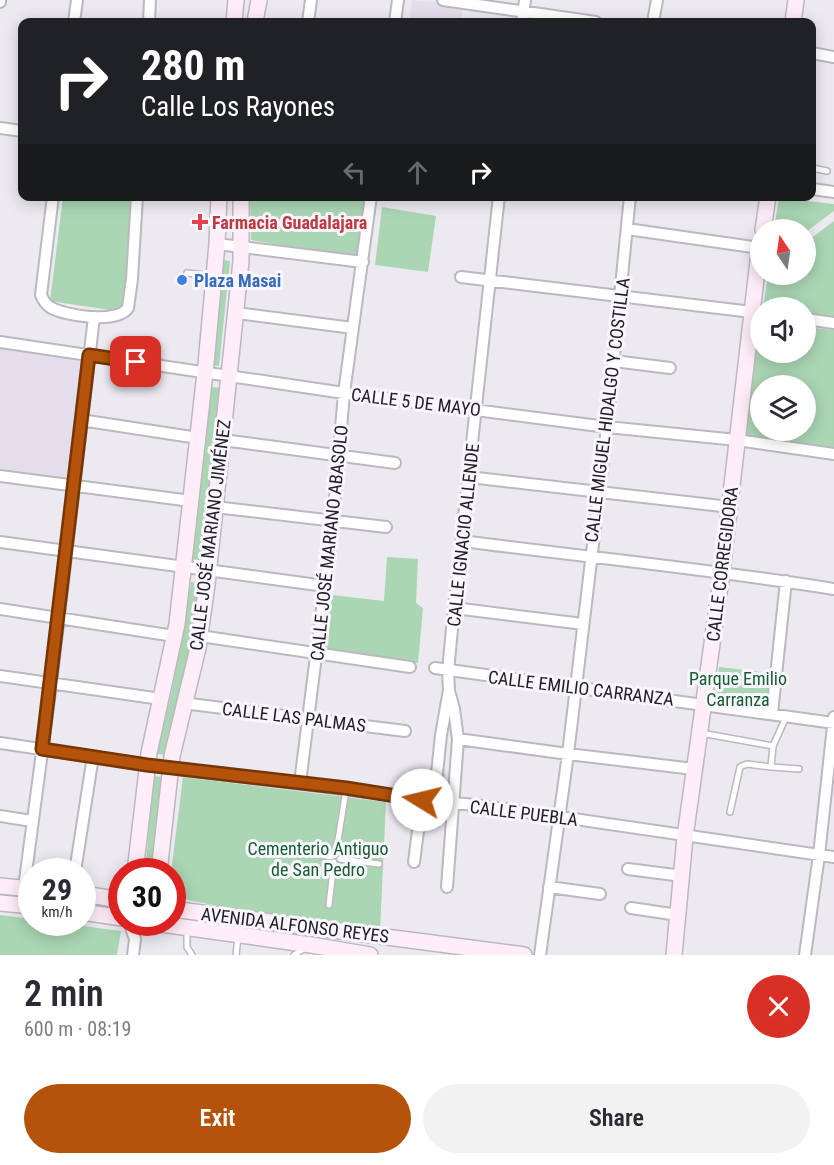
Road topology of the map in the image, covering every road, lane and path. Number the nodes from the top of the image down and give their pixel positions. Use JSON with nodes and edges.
{"nodes":[{"id":1,"x":77,"y":0,"type":"edge"},
{"id":2,"x":150,"y":0,"type":"edge"},
{"id":3,"x":236,"y":0,"type":"edge"},
{"id":4,"x":258,"y":0,"type":"edge"},
{"id":5,"x":311,"y":0,"type":"edge"},
{"id":6,"x":399,"y":0,"type":"edge"},
{"id":7,"x":443,"y":0,"type":"edge"},
{"id":8,"x":525,"y":0,"type":"edge"},
{"id":9,"x":657,"y":0,"type":"edge"},
{"id":10,"x":796,"y":0,"type":"edge"},
{"id":11,"x":522,"y":17,"type":"edge"},
{"id":12,"x":75,"y":18,"type":"edge"},
{"id":13,"x":148,"y":18,"type":"edge"},
{"id":14,"x":234,"y":18,"type":"edge"},
{"id":15,"x":256,"y":18,"type":"edge"},
{"id":16,"x":309,"y":18,"type":"edge"},
{"id":17,"x":396,"y":18,"type":"edge"},
{"id":18,"x":654,"y":18,"type":"edge"},
{"id":19,"x":794,"y":18,"type":"edge"},
{"id":20,"x":816,"y":54,"type":"edge"},
{"id":21,"x":834,"y":57,"type":"edge"},
{"id":22,"x":0,"y":128,"type":"edge"},
{"id":23,"x":18,"y":130,"type":"edge"},
{"id":24,"x":816,"y":169,"type":"edge"},
{"id":25,"x":827,"y":171,"type":"dead end"},
{"id":26,"x":816,"y":190,"type":"edge"},
{"id":27,"x":834,"y":192,"type":"edge"},
{"id":28,"x":52,"y":201,"type":"edge"},
{"id":29,"x":137,"y":201,"type":"edge"},
{"id":30,"x":219,"y":201,"type":"edge"},
{"id":31,"x":241,"y":201,"type":"edge"},
{"id":32,"x":370,"y":201,"type":"edge"},
{"id":33,"x":498,"y":201,"type":"edge"},
{"id":34,"x":630,"y":201,"type":"edge"},
{"id":35,"x":767,"y":201,"type":"edge"},
{"id":36,"x":765,"y":219,"type":"edge"},
{"id":37,"x":627,"y":229,"type":"junction"},
{"id":38,"x":217,"y":244,"type":"junction"},
{"id":39,"x":750,"y":245,"type":"edge"},
{"id":40,"x":242,"y":247,"type":"junction"},
{"id":41,"x":363,"y":262,"type":"junction"},
{"id":42,"x":187,"y":273,"type":"dead end"},
{"id":43,"x":214,"y":276,"type":"junction"},
{"id":44,"x":461,"y":277,"type":"dead end"},
{"id":45,"x":490,"y":281,"type":"junction"},
{"id":46,"x":621,"y":297,"type":"junction"},
{"id":47,"x":237,"y":312,"type":"junction"},
{"id":48,"x":750,"y":312,"type":"edge"},
{"id":49,"x":94,"y":317,"type":"junction"},
{"id":50,"x":816,"y":320,"type":"edge"},
{"id":51,"x":834,"y":323,"type":"edge"},
{"id":52,"x":353,"y":328,"type":"junction"},
{"id":53,"x":0,"y":342,"type":"edge"},
{"id":54,"x":89,"y":355,"type":"junction"},
{"id":55,"x":750,"y":357,"type":"edge"},
{"id":56,"x":614,"y":361,"type":"junction"},
{"id":57,"x":670,"y":368,"type":"dead end"},
{"id":58,"x":205,"y":374,"type":"junction"},
{"id":59,"x":229,"y":377,"type":"junction"},
{"id":60,"x":344,"y":393,"type":"junction"},
{"id":61,"x":476,"y":409,"type":"junction"},
{"id":62,"x":81,"y":420,"type":"junction"},
{"id":63,"x":607,"y":427,"type":"junction"},
{"id":64,"x":198,"y":438,"type":"junction"},
{"id":65,"x":223,"y":440,"type":"junction"},
{"id":66,"x":737,"y":440,"type":"junction"},
{"id":67,"x":834,"y":454,"type":"edge"},
{"id":68,"x":338,"y":457,"type":"junction"},
{"id":69,"x":395,"y":464,"type":"dead end"},
{"id":70,"x":0,"y":476,"type":"edge"},
{"id":71,"x":469,"y":477,"type":"junction"},
{"id":72,"x":73,"y":486,"type":"junction"},
{"id":73,"x":598,"y":492,"type":"junction"},
{"id":74,"x":191,"y":501,"type":"junction"},
{"id":75,"x":215,"y":507,"type":"junction"},
{"id":76,"x":730,"y":507,"type":"junction"},
{"id":77,"x":333,"y":521,"type":"junction"},
{"id":78,"x":386,"y":527,"type":"dead end"},
{"id":79,"x":462,"y":540,"type":"junction"},
{"id":80,"x":0,"y":542,"type":"edge"},
{"id":81,"x":65,"y":551,"type":"junction"},
{"id":82,"x":590,"y":558,"type":"junction"},
{"id":83,"x":184,"y":567,"type":"junction"},
{"id":84,"x":208,"y":571,"type":"junction"},
{"id":85,"x":722,"y":572,"type":"junction"},
{"id":86,"x":786,"y":581,"type":"junction"},
{"id":87,"x":325,"y":586,"type":"junction"},
{"id":88,"x":834,"y":589,"type":"edge"},
{"id":89,"x":454,"y":608,"type":"junction"},
{"id":90,"x":0,"y":609,"type":"edge"},
{"id":91,"x":58,"y":618,"type":"junction"},
{"id":92,"x":583,"y":624,"type":"junction"},
{"id":93,"x":174,"y":636,"type":"junction"},
{"id":94,"x":200,"y":636,"type":"junction"},
{"id":95,"x":317,"y":653,"type":"junction"},
{"id":96,"x":410,"y":667,"type":"dead end"},
{"id":97,"x":435,"y":668,"type":"dead end"},
{"id":98,"x":448,"y":671,"type":"junction"},
{"id":99,"x":0,"y":676,"type":"edge"},
{"id":100,"x":51,"y":684,"type":"junction"},
{"id":101,"x":574,"y":688,"type":"junction"},
{"id":102,"x":449,"y":690,"type":"junction"},
{"id":103,"x":161,"y":699,"type":"junction"},
{"id":104,"x":183,"y":703,"type":"junction"},
{"id":105,"x":704,"y":704,"type":"junction"},
{"id":106,"x":772,"y":713,"type":"junction"},
{"id":107,"x":786,"y":716,"type":"junction"},
{"id":108,"x":309,"y":719,"type":"junction"},
{"id":109,"x":834,"y":721,"type":"edge"},
{"id":110,"x":405,"y":731,"type":"dead end"},
{"id":111,"x":700,"y":733,"type":"junction"},
{"id":112,"x":458,"y":739,"type":"junction"},
{"id":113,"x":0,"y":743,"type":"edge"},
{"id":114,"x":773,"y":746,"type":"junction"},
{"id":115,"x":42,"y":749,"type":"junction"},
{"id":116,"x":568,"y":754,"type":"junction"},
{"id":117,"x":93,"y":756,"type":"junction"},
{"id":118,"x":147,"y":765,"type":"junction"},
{"id":119,"x":171,"y":767,"type":"junction"},
{"id":120,"x":771,"y":767,"type":"junction"},
{"id":121,"x":694,"y":769,"type":"junction"},
{"id":122,"x":799,"y":769,"type":"dead end"},
{"id":123,"x":300,"y":783,"type":"junction"},
{"id":124,"x":346,"y":788,"type":"junction"},
{"id":125,"x":422,"y":800,"type":"junction"},
{"id":126,"x":434,"y":802,"type":"junction"},
{"id":127,"x":454,"y":804,"type":"junction"},
{"id":128,"x":730,"y":812,"type":"dead end"},
{"id":129,"x":0,"y":816,"type":"edge"},
{"id":130,"x":558,"y":817,"type":"junction"},
{"id":131,"x":32,"y":821,"type":"junction"},
{"id":132,"x":685,"y":837,"type":"junction"},
{"id":133,"x":296,"y":850,"type":"dead end"},
{"id":134,"x":819,"y":855,"type":"junction"},
{"id":135,"x":834,"y":857,"type":"edge"},
{"id":136,"x":30,"y":858,"type":"edge"},
{"id":137,"x":77,"y":858,"type":"edge"},
{"id":138,"x":137,"y":858,"type":"edge"},
{"id":139,"x":161,"y":858,"type":"edge"},
{"id":140,"x":335,"y":858,"type":"junction"},
{"id":141,"x":414,"y":862,"type":"dead end"},
{"id":142,"x":379,"y":864,"type":"dead end"},
{"id":143,"x":628,"y":869,"type":"dead end"},
{"id":144,"x":682,"y":876,"type":"junction"},
{"id":145,"x":0,"y":886,"type":"edge"},
{"id":146,"x":18,"y":887,"type":"edge"},
{"id":147,"x":447,"y":887,"type":"dead end"},
{"id":148,"x":549,"y":887,"type":"junction"},
{"id":149,"x":600,"y":894,"type":"dead end"},
{"id":150,"x":0,"y":903,"type":"edge"},
{"id":151,"x":18,"y":905,"type":"edge"},
{"id":152,"x":329,"y":905,"type":"dead end"},
{"id":153,"x":631,"y":908,"type":"dead end"},
{"id":154,"x":186,"y":910,"type":"edge"},
{"id":155,"x":678,"y":915,"type":"junction"},
{"id":156,"x":187,"y":929,"type":"joint"},
{"id":157,"x":348,"y":931,"type":"junction"},
{"id":158,"x":365,"y":934,"type":"junction"},
{"id":159,"x":238,"y":935,"type":"junction"},
{"id":160,"x":134,"y":936,"type":"edge"},
{"id":161,"x":137,"y":936,"type":"edge"},
{"id":162,"x":135,"y":939,"type":"junction"},
{"id":163,"x":311,"y":945,"type":"junction"},
{"id":164,"x":342,"y":953,"type":"edge"},
{"id":165,"x":363,"y":954,"type":"edge"},
{"id":166,"x":498,"y":954,"type":"edge"},
{"id":167,"x":133,"y":955,"type":"edge"},
{"id":168,"x":192,"y":955,"type":"edge"},
{"id":169,"x":236,"y":955,"type":"edge"},
{"id":170,"x":294,"y":955,"type":"edge"},
{"id":171,"x":524,"y":955,"type":"edge"},
{"id":172,"x":540,"y":955,"type":"edge"},
{"id":173,"x":674,"y":955,"type":"edge"},
{"id":174,"x":805,"y":955,"type":"edge"}],
"edges":[{"from":1,"to":12,"type":"street"},
{"from":2,"to":13,"type":"street"},
{"from":3,"to":14,"type":"street"},
{"from":4,"to":15,"type":"street"},
{"from":5,"to":16,"type":"street"},
{"from":6,"to":17,"type":"street"},
{"from":7,"to":11,"type":"street"},
{"from":8,"to":11,"type":"street"},
{"from":9,"to":18,"type":"street"},
{"from":10,"to":19,"type":"street"},
{"from":20,"to":21,"type":"street"},
{"from":22,"to":23,"type":"street"},
{"from":24,"to":25,"type":"lane"},
{"from":26,"to":27,"type":"street"},
{"from":28,"to":49,"type":"street"},
{"from":29,"to":49,"type":"street"},
{"from":30,"to":38,"type":"street","name":"CALLE JOSÉ MARIANO JIMÉNEZ"},
{"from":31,"to":40,"type":"street","name":"CALLE JOSÉ MARIANO JIMÉNEZ"},
{"from":32,"to":41,"type":"street","name":"CALLE JOSÉ MARIANO ABASOLO"},
{"from":33,"to":45,"type":"street","name":"CALLE IGNACIO ALLENDE"},
{"from":34,"to":37,"type":"street","name":"CALLE MIGUEL HIDALGO Y COSTILLA"},
{"from":35,"to":36,"type":"street"},
{"from":37,"to":39,"type":"street"},
{"from":37,"to":46,"type":"street","name":"CALLE MIGUEL HIDALGO Y COSTILLA"},
{"from":38,"to":40,"type":"street"},
{"from":38,"to":43,"type":"street","name":"CALLE JOSÉ MARIANO JIMÉNEZ"},
{"from":40,"to":41,"type":"street"},
{"from":40,"to":47,"type":"street","name":"CALLE JOSÉ MARIANO JIMÉNEZ"},
{"from":41,"to":52,"type":"street","name":"CALLE JOSÉ MARIANO ABASOLO"},
{"from":42,"to":43,"type":"lane"},
{"from":43,"to":58,"type":"street","name":"CALLE JOSÉ MARIANO JIMÉNEZ"},
{"from":44,"to":45,"type":"street"},
{"from":45,"to":46,"type":"street"},
{"from":45,"to":61,"type":"street","name":"CALLE IGNACIO ALLENDE"},
{"from":46,"to":48,"type":"street"},
{"from":46,"to":56,"type":"street","name":"CALLE MIGUEL HIDALGO Y COSTILLA"},
{"from":47,"to":52,"type":"street"},
{"from":47,"to":59,"type":"street","name":"CALLE JOSÉ MARIANO JIMÉNEZ"},
{"from":49,"to":54,"type":"street"},
{"from":50,"to":51,"type":"street"},
{"from":52,"to":60,"type":"street","name":"CALLE JOSÉ MARIANO ABASOLO"},
{"from":53,"to":54,"type":"street","name":"CALLE 5 DE MAYO"},
{"from":54,"to":58,"type":"street","name":"CALLE 5 DE MAYO"},
{"from":54,"to":62,"type":"street"},
{"from":55,"to":66,"type":"street","name":"CALLE CORREGIDORA"},
{"from":56,"to":57,"type":"street"},
{"from":56,"to":63,"type":"street","name":"CALLE MIGUEL HIDALGO Y COSTILLA"},
{"from":58,"to":59,"type":"street","name":"CALLE 5 DE MAYO"},
{"from":58,"to":64,"type":"street","name":"CALLE JOSÉ MARIANO JIMÉNEZ"},
{"from":59,"to":60,"type":"street","name":"CALLE 5 DE MAYO"},
{"from":59,"to":65,"type":"street","name":"CALLE JOSÉ MARIANO JIMÉNEZ"},
{"from":60,"to":61,"type":"street","name":"CALLE 5 DE MAYO"},
{"from":60,"to":68,"type":"street","name":"CALLE JOSÉ MARIANO ABASOLO"},
{"from":61,"to":63,"type":"street","name":"CALLE 5 DE MAYO"},
{"from":61,"to":71,"type":"street","name":"CALLE IGNACIO ALLENDE"},
{"from":62,"to":64,"type":"street"},
{"from":62,"to":72,"type":"street"},
{"from":63,"to":66,"type":"street","name":"CALLE 5 DE MAYO"},
{"from":63,"to":73,"type":"street","name":"CALLE MIGUEL HIDALGO Y COSTILLA"},
{"from":64,"to":74,"type":"street","name":"CALLE JOSÉ MARIANO JIMÉNEZ"},
{"from":65,"to":68,"type":"street"},
{"from":65,"to":75,"type":"street","name":"CALLE JOSÉ MARIANO JIMÉNEZ"},
{"from":66,"to":67,"type":"street","name":"CALLE 5 DE MAYO"},
{"from":66,"to":76,"type":"street","name":"CALLE CORREGIDORA"},
{"from":68,"to":69,"type":"street"},
{"from":68,"to":77,"type":"street","name":"CALLE JOSÉ MARIANO ABASOLO"},
{"from":70,"to":72,"type":"street"},
{"from":71,"to":73,"type":"street"},
{"from":71,"to":79,"type":"street","name":"CALLE IGNACIO ALLENDE"},
{"from":72,"to":74,"type":"street"},
{"from":72,"to":81,"type":"street"},
{"from":73,"to":76,"type":"street"},
{"from":73,"to":82,"type":"street","name":"CALLE MIGUEL HIDALGO Y COSTILLA"},
{"from":74,"to":83,"type":"street","name":"CALLE JOSÉ MARIANO JIMÉNEZ"},
{"from":75,"to":77,"type":"street"},
{"from":75,"to":84,"type":"street","name":"CALLE JOSÉ MARIANO JIMÉNEZ"},
{"from":76,"to":85,"type":"street","name":"CALLE CORREGIDORA"},
{"from":77,"to":78,"type":"street"},
{"from":77,"to":87,"type":"street","name":"CALLE JOSÉ MARIANO ABASOLO"},
{"from":79,"to":82,"type":"street"},
{"from":79,"to":89,"type":"street","name":"CALLE IGNACIO ALLENDE"},
{"from":80,"to":81,"type":"street"},
{"from":81,"to":83,"type":"street"},
{"from":81,"to":91,"type":"street"},
{"from":82,"to":85,"type":"street"},
{"from":82,"to":92,"type":"street","name":"CALLE MIGUEL HIDALGO Y COSTILLA"},
{"from":83,"to":84,"type":"street"},
{"from":83,"to":93,"type":"street","name":"CALLE JOSÉ MARIANO JIMÉNEZ"},
{"from":84,"to":87,"type":"street"},
{"from":84,"to":94,"type":"street","name":"CALLE JOSÉ MARIANO JIMÉNEZ"},
{"from":85,"to":86,"type":"street"},
{"from":85,"to":105,"type":"street","name":"CALLE CORREGIDORA"},
{"from":86,"to":88,"type":"street"},
{"from":86,"to":106,"type":"street"},
{"from":87,"to":95,"type":"street","name":"CALLE JOSÉ MARIANO ABASOLO"},
{"from":89,"to":92,"type":"street"},
{"from":89,"to":98,"type":"street","name":"CALLE IGNACIO ALLENDE"},
{"from":90,"to":91,"type":"street"},
{"from":91,"to":93,"type":"street"},
{"from":91,"to":100,"type":"street"},
{"from":92,"to":101,"type":"street","name":"CALLE MIGUEL HIDALGO Y COSTILLA"},
{"from":93,"to":103,"type":"street","name":"CALLE JOSÉ MARIANO JIMÉNEZ"},
{"from":94,"to":95,"type":"street"},
{"from":94,"to":104,"type":"street","name":"CALLE JOSÉ MARIANO JIMÉNEZ"},
{"from":95,"to":96,"type":"street"},
{"from":95,"to":108,"type":"street","name":"CALLE JOSÉ MARIANO ABASOLO"},
{"from":97,"to":98,"type":"street","name":"CALLE EMILIO CARRANZA"},
{"from":98,"to":101,"type":"street","name":"CALLE EMILIO CARRANZA"},
{"from":98,"to":102,"type":"street","name":"CALLE IGNACIO ALLENDE"},
{"from":99,"to":100,"type":"street"},
{"from":100,"to":103,"type":"street"},
{"from":100,"to":115,"type":"street"},
{"from":101,"to":105,"type":"street","name":"CALLE EMILIO CARRANZA"},
{"from":101,"to":116,"type":"street","name":"CALLE MIGUEL HIDALGO Y COSTILLA"},
{"from":102,"to":112,"type":"street"},
{"from":102,"to":126,"type":"street","name":"CALLE IGNACIO ALLENDE"},
{"from":103,"to":118,"type":"street","name":"CALLE JOSÉ MARIANO JIMÉNEZ"},
{"from":104,"to":108,"type":"street","name":"CALLE LAS PALMAS"},
{"from":104,"to":119,"type":"street","name":"CALLE JOSÉ MARIANO JIMÉNEZ"},
{"from":105,"to":106,"type":"street","name":"CALLE EMILIO CARRANZA"},
{"from":105,"to":111,"type":"street","name":"CALLE CORREGIDORA"},
{"from":106,"to":107,"type":"street","name":"CALLE EMILIO CARRANZA"},
{"from":107,"to":109,"type":"street","name":"CALLE EMILIO CARRANZA"},
{"from":107,"to":114,"type":"lane"},
{"from":108,"to":110,"type":"street","name":"CALLE LAS PALMAS"},
{"from":108,"to":123,"type":"street","name":"CALLE JOSÉ MARIANO ABASOLO"},
{"from":109,"to":134,"type":"street"},
{"from":111,"to":114,"type":"lane"},
{"from":111,"to":121,"type":"street","name":"CALLE CORREGIDORA"},
{"from":112,"to":116,"type":"street"},
{"from":112,"to":127,"type":"street"},
{"from":113,"to":115,"type":"street","name":"CALLE PUEBLA"},
{"from":114,"to":120,"type":"lane"},
{"from":115,"to":117,"type":"street","name":"CALLE PUEBLA"},
{"from":115,"to":131,"type":"street"},
{"from":116,"to":121,"type":"street"},
{"from":116,"to":130,"type":"street","name":"CALLE MIGUEL HIDALGO Y COSTILLA"},
{"from":117,"to":118,"type":"street","name":"CALLE PUEBLA"},
{"from":117,"to":137,"type":"street"},
{"from":118,"to":119,"type":"street","name":"CALLE PUEBLA"},
{"from":118,"to":138,"type":"street","name":"CALLE JOSÉ MARIANO JIMÉNEZ"},
{"from":119,"to":123,"type":"street","name":"CALLE PUEBLA"},
{"from":119,"to":139,"type":"street","name":"CALLE JOSÉ MARIANO JIMÉNEZ"},
{"from":120,"to":122,"type":"lane"},
{"from":120,"to":128,"type":"lane"},
{"from":121,"to":132,"type":"street","name":"CALLE CORREGIDORA"},
{"from":123,"to":124,"type":"street","name":"CALLE PUEBLA"},
{"from":124,"to":125,"type":"street","name":"CALLE PUEBLA"},
{"from":124,"to":140,"type":"lane"},
{"from":125,"to":126,"type":"street","name":"CALLE PUEBLA"},
{"from":125,"to":141,"type":"street"},
{"from":126,"to":127,"type":"street","name":"CALLE PUEBLA"},
{"from":127,"to":130,"type":"street","name":"CALLE PUEBLA"},
{"from":127,"to":147,"type":"street"},
{"from":129,"to":131,"type":"street"},
{"from":130,"to":132,"type":"street","name":"CALLE PUEBLA"},
{"from":130,"to":148,"type":"street","name":"CALLE MIGUEL HIDALGO Y COSTILLA"},
{"from":131,"to":136,"type":"street"},
{"from":132,"to":134,"type":"street","name":"CALLE PUEBLA"},
{"from":132,"to":144,"type":"street","name":"CALLE CORREGIDORA"},
{"from":133,"to":140,"type":"lane"},
{"from":134,"to":135,"type":"street","name":"CALLE PUEBLA"},
{"from":134,"to":174,"type":"street"},
{"from":140,"to":142,"type":"lane"},
{"from":140,"to":152,"type":"lane"},
{"from":143,"to":144,"type":"street"},
{"from":144,"to":155,"type":"street","name":"CALLE CORREGIDORA"},
{"from":145,"to":146,"type":"street"},
{"from":148,"to":149,"type":"street"},
{"from":148,"to":172,"type":"street","name":"CALLE MIGUEL HIDALGO Y COSTILLA"},
{"from":150,"to":151,"type":"street"},
{"from":153,"to":155,"type":"street"},
{"from":154,"to":157,"type":"street","name":"AVENIDA ALFONSO REYES"},
{"from":155,"to":173,"type":"street","name":"CALLE CORREGIDORA"},
{"from":156,"to":159,"type":"street","name":"AVENIDA ALFONSO REYES"},
{"from":156,"to":168,"type":"lane"},
{"from":157,"to":158,"type":"street","name":"AVENIDA ALFONSO REYES"},
{"from":157,"to":164,"type":"street"},
{"from":158,"to":165,"type":"street"},
{"from":158,"to":166,"type":"street","name":"AVENIDA ALFONSO REYES"},
{"from":159,"to":163,"type":"street","name":"AVENIDA ALFONSO REYES"},
{"from":159,"to":169,"type":"lane"},
{"from":160,"to":162,"type":"street"},
{"from":161,"to":162,"type":"street"},
{"from":162,"to":167,"type":"street"},
{"from":163,"to":164,"type":"street","name":"AVENIDA ALFONSO REYES"},
{"from":163,"to":170,"type":"lane"},
{"from":164,"to":165,"type":"street","name":"AVENIDA ALFONSO REYES"},
{"from":166,"to":171,"type":"street","name":"AVENIDA ALFONSO REYES"}]}
